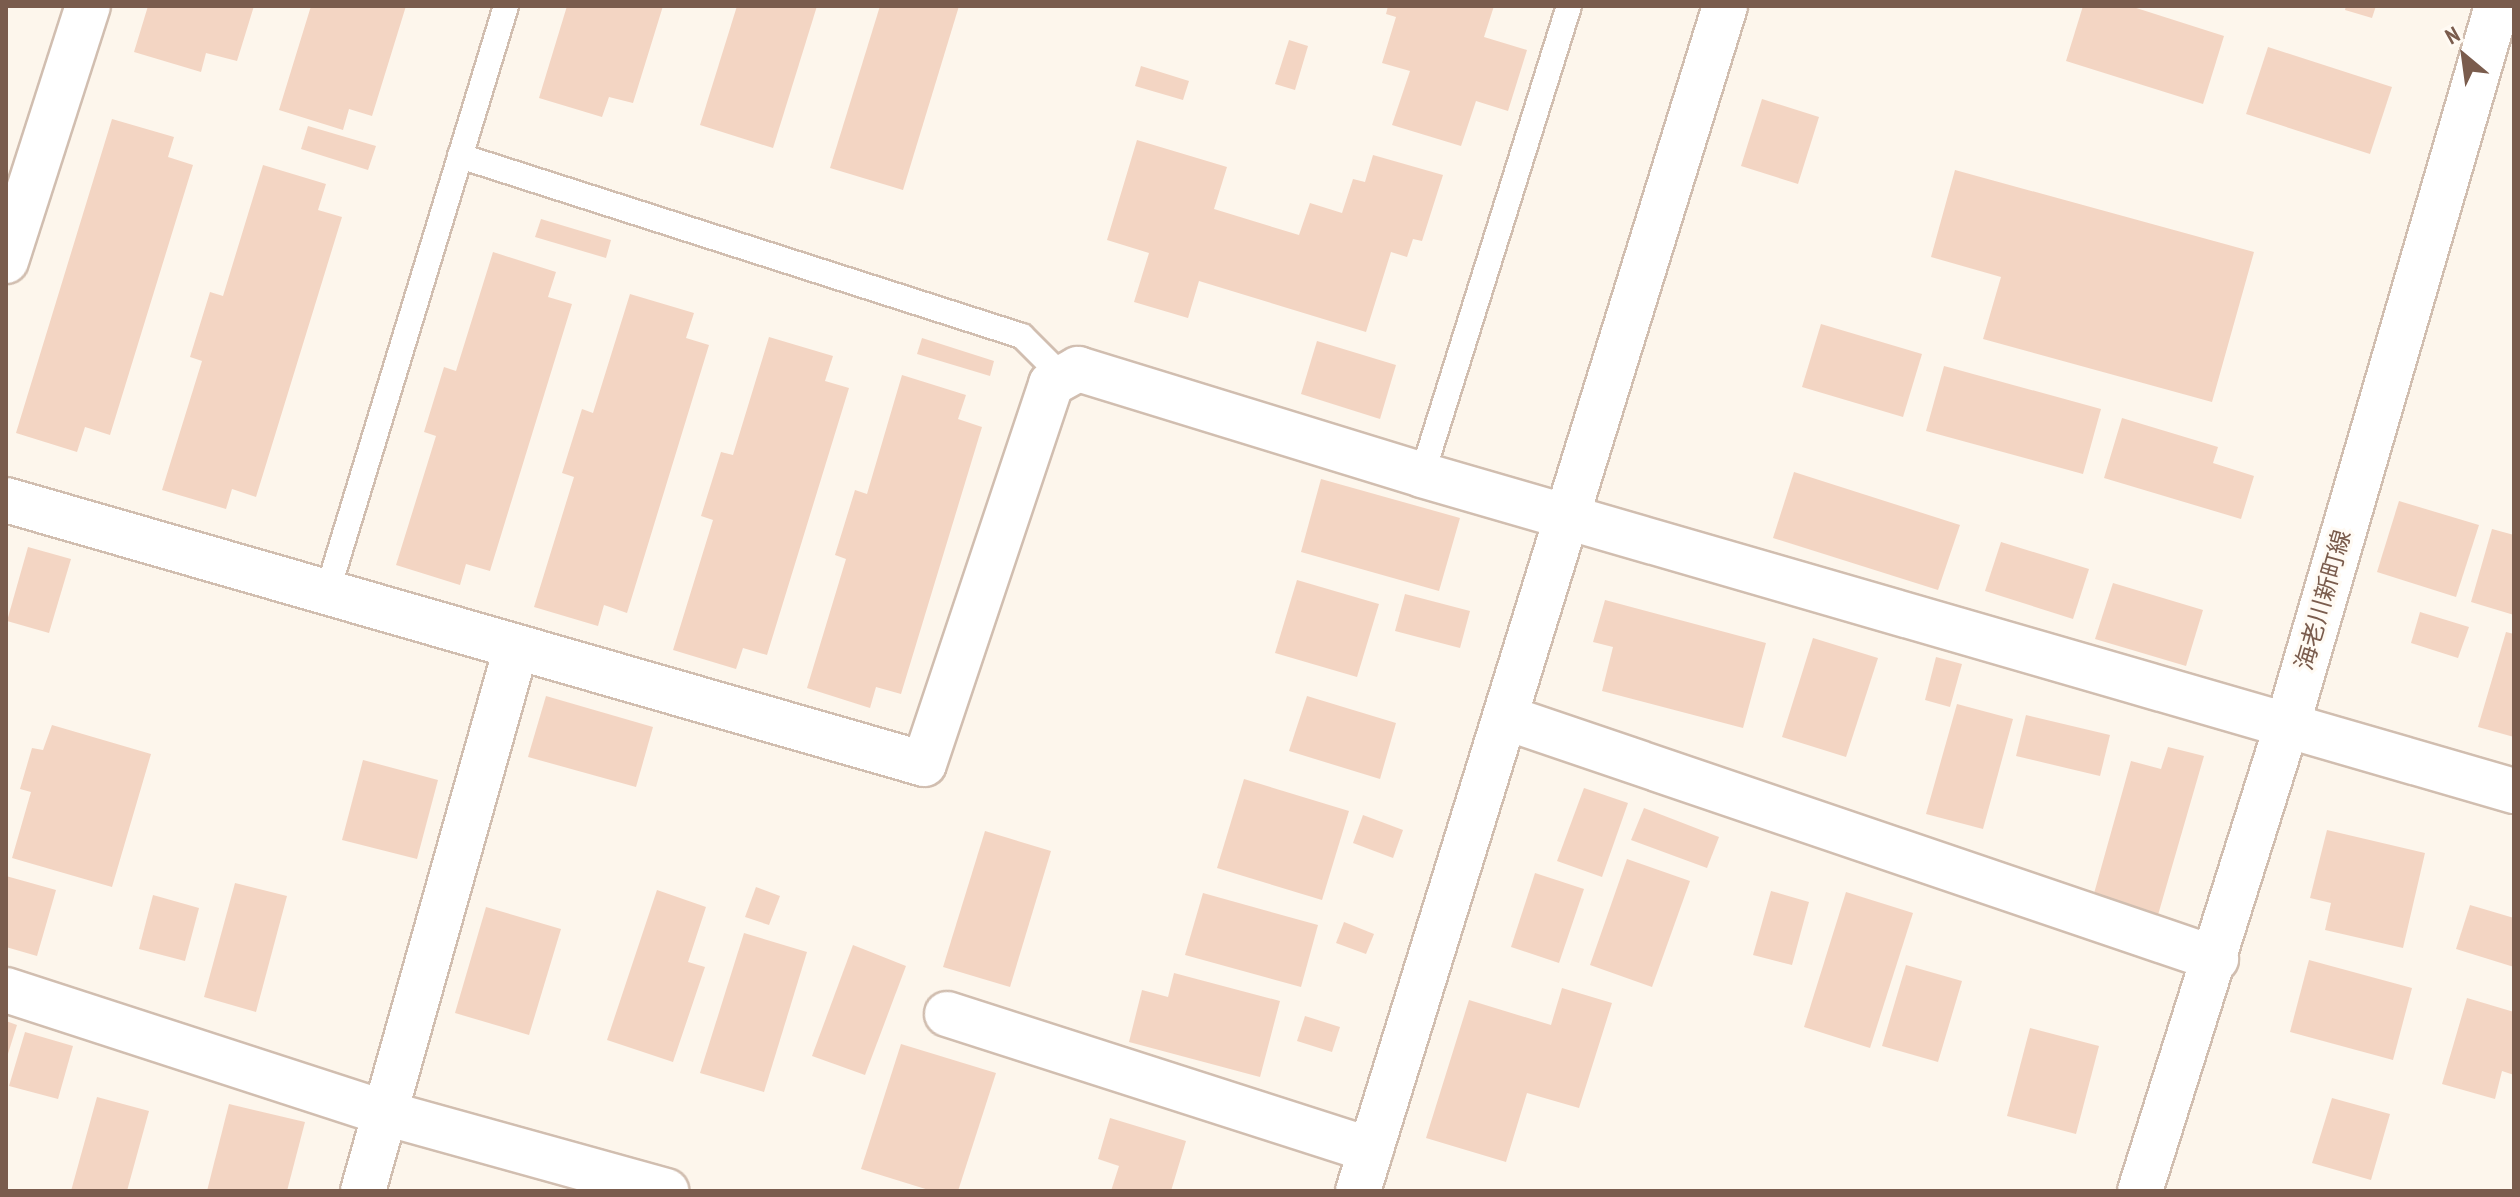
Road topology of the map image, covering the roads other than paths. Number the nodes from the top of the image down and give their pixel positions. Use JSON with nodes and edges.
{"nodes":[{"id":1,"x":88,"y":6,"type":"edge"},
{"id":2,"x":506,"y":6,"type":"edge"},
{"id":3,"x":1569,"y":6,"type":"edge"},
{"id":4,"x":1725,"y":6,"type":"edge"},
{"id":5,"x":2497,"y":6,"type":"edge"},
{"id":6,"x":460,"y":156,"type":"junction"},
{"id":7,"x":6,"y":261,"type":"edge"},
{"id":8,"x":1063,"y":377,"type":"junction"},
{"id":9,"x":1422,"y":475,"type":"junction"},
{"id":10,"x":6,"y":500,"type":"edge"},
{"id":11,"x":1570,"y":514,"type":"junction"},
{"id":12,"x":327,"y":593,"type":"junction"},
{"id":13,"x":516,"y":648,"type":"junction"},
{"id":14,"x":1507,"y":718,"type":"junction"},
{"id":15,"x":2288,"y":723,"type":"junction"},
{"id":16,"x":2514,"y":791,"type":"edge"},
{"id":17,"x":2216,"y":959,"type":"junction"},
{"id":18,"x":6,"y":990,"type":"edge"},
{"id":19,"x":947,"y":1014,"type":"dead end"},
{"id":20,"x":385,"y":1113,"type":"junction"},
{"id":21,"x":1371,"y":1150,"type":"junction"},
{"id":22,"x":363,"y":1191,"type":"edge"},
{"id":23,"x":666,"y":1191,"type":"edge"},
{"id":24,"x":1358,"y":1191,"type":"edge"},
{"id":25,"x":2140,"y":1191,"type":"edge"}],
"edges":[{"from":1,"to":7,"type":"street"},
{"from":2,"to":6,"type":"lane"},
{"from":3,"to":9,"type":"lane"},
{"from":4,"to":11,"type":"street"},
{"from":5,"to":15,"type":"street","name":"海老川新町線"},
{"from":6,"to":8,"type":"lane"},
{"from":6,"to":12,"type":"lane"},
{"from":8,"to":9,"type":"street"},
{"from":8,"to":13,"type":"street"},
{"from":9,"to":11,"type":"street"},
{"from":10,"to":12,"type":"street"},
{"from":11,"to":14,"type":"street"},
{"from":11,"to":15,"type":"street"},
{"from":12,"to":13,"type":"street"},
{"from":13,"to":20,"type":"street"},
{"from":14,"to":17,"type":"street"},
{"from":14,"to":21,"type":"street"},
{"from":15,"to":16,"type":"street"},
{"from":15,"to":17,"type":"street","name":"海老川新町線"},
{"from":17,"to":25,"type":"street","name":"海老川新町線"},
{"from":18,"to":20,"type":"street"},
{"from":19,"to":21,"type":"street"},
{"from":20,"to":22,"type":"street"},
{"from":20,"to":23,"type":"street"},
{"from":21,"to":24,"type":"street"}]}
